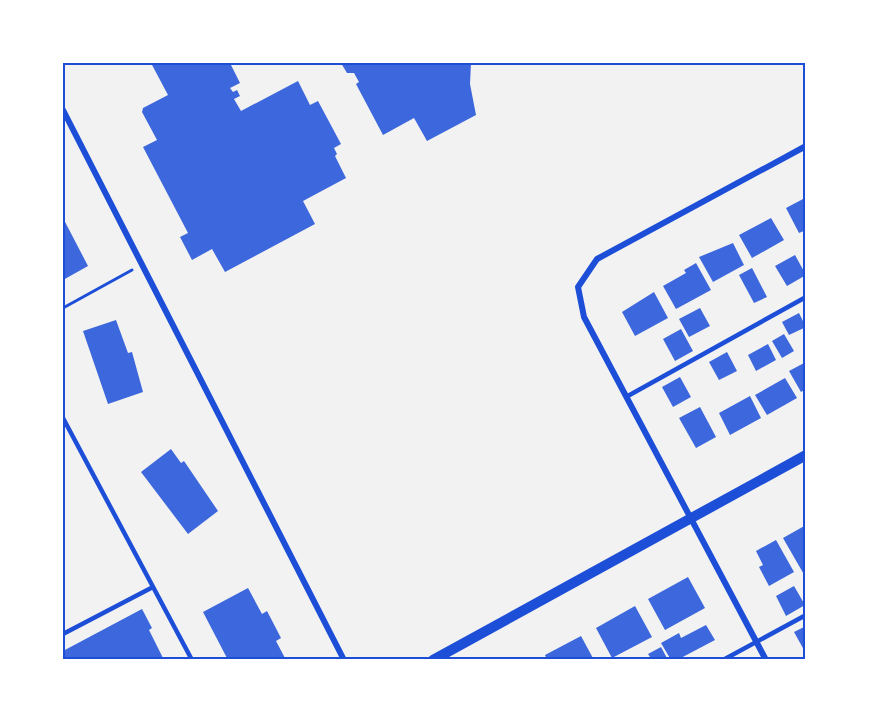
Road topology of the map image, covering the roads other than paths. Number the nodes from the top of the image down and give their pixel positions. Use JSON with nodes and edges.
{"nodes":[{"id":1,"x":63,"y":110,"type":"edge"},
{"id":2,"x":806,"y":146,"type":"edge"},
{"id":3,"x":806,"y":297,"type":"edge"},
{"id":4,"x":626,"y":397,"type":"junction"},
{"id":5,"x":63,"y":418,"type":"edge"},
{"id":6,"x":806,"y":455,"type":"edge"},
{"id":7,"x":690,"y":518,"type":"junction"},
{"id":8,"x":153,"y":587,"type":"junction"},
{"id":9,"x":806,"y":615,"type":"edge"},
{"id":10,"x":63,"y":634,"type":"edge"},
{"id":11,"x":756,"y":642,"type":"junction"},
{"id":12,"x":192,"y":660,"type":"edge"},
{"id":13,"x":344,"y":660,"type":"edge"},
{"id":14,"x":433,"y":660,"type":"edge"},
{"id":15,"x":723,"y":660,"type":"edge"},
{"id":16,"x":766,"y":660,"type":"edge"}],
"edges":[{"from":1,"to":13,"type":"street"},
{"from":2,"to":4,"type":"street"},
{"from":3,"to":4,"type":"lane"},
{"from":4,"to":7,"type":"street"},
{"from":5,"to":8,"type":"lane"},
{"from":6,"to":7,"type":"street"},
{"from":7,"to":11,"type":"street"},
{"from":7,"to":14,"type":"street"},
{"from":8,"to":10,"type":"lane"},
{"from":8,"to":12,"type":"lane"},
{"from":9,"to":11,"type":"lane"},
{"from":11,"to":15,"type":"lane"},
{"from":11,"to":16,"type":"street"}]}
